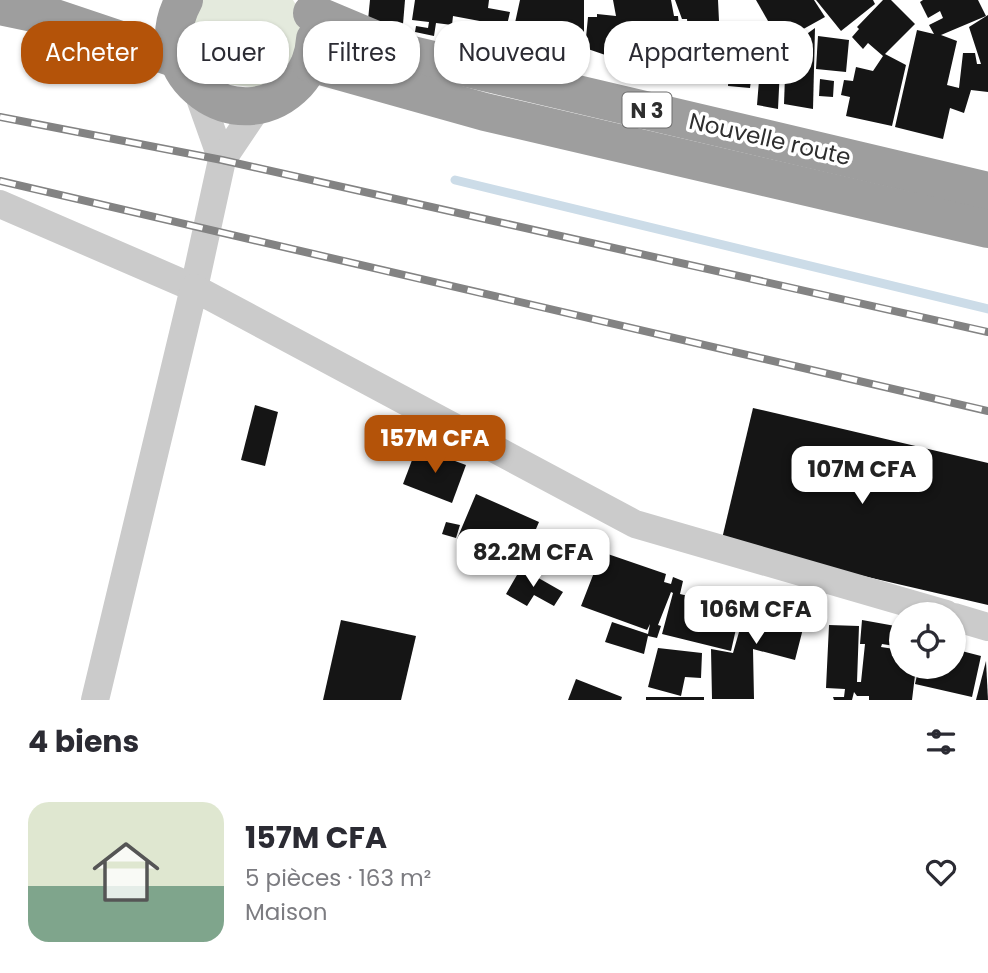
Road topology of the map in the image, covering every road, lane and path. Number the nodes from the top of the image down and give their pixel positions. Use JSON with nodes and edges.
{"nodes":[{"id":1,"x":184,"y":0,"type":"edge"},
{"id":2,"x":0,"y":6,"type":"edge"},
{"id":3,"x":309,"y":6,"type":"edge"},
{"id":4,"x":177,"y":36,"type":"edge"},
{"id":5,"x":177,"y":69,"type":"edge"},
{"id":6,"x":303,"y":72,"type":"edge"},
{"id":7,"x":191,"y":84,"type":"edge"},
{"id":8,"x":200,"y":84,"type":"edge"},
{"id":9,"x":385,"y":84,"type":"edge"},
{"id":10,"x":259,"y":105,"type":"junction"},
{"id":11,"x":222,"y":160,"type":"junction"},
{"id":12,"x":988,"y":191,"type":"edge"},
{"id":13,"x":0,"y":204,"type":"edge"},
{"id":14,"x":988,"y":229,"type":"edge"},
{"id":15,"x":194,"y":288,"type":"junction"},
{"id":16,"x":905,"y":602,"type":"edge"},
{"id":17,"x":966,"y":620,"type":"edge"},
{"id":18,"x":988,"y":626,"type":"edge"},
{"id":19,"x":95,"y":700,"type":"edge"}],
"edges":[{"from":1,"to":4,"type":"highway"},
{"from":2,"to":5,"type":"highway"},
{"from":3,"to":12,"type":"highway","name":"Nouvelle route","number":"N 3"},
{"from":6,"to":10,"type":"highway"},
{"from":7,"to":11,"type":"street"},
{"from":8,"to":10,"type":"highway"},
{"from":9,"to":14,"type":"highway","name":"Nouvelle route"},
{"from":10,"to":11,"type":"street"},
{"from":11,"to":15,"type":"street"},
{"from":13,"to":15,"type":"street"},
{"from":15,"to":16,"type":"street"},
{"from":15,"to":19,"type":"street"},
{"from":17,"to":18,"type":"street"}]}
